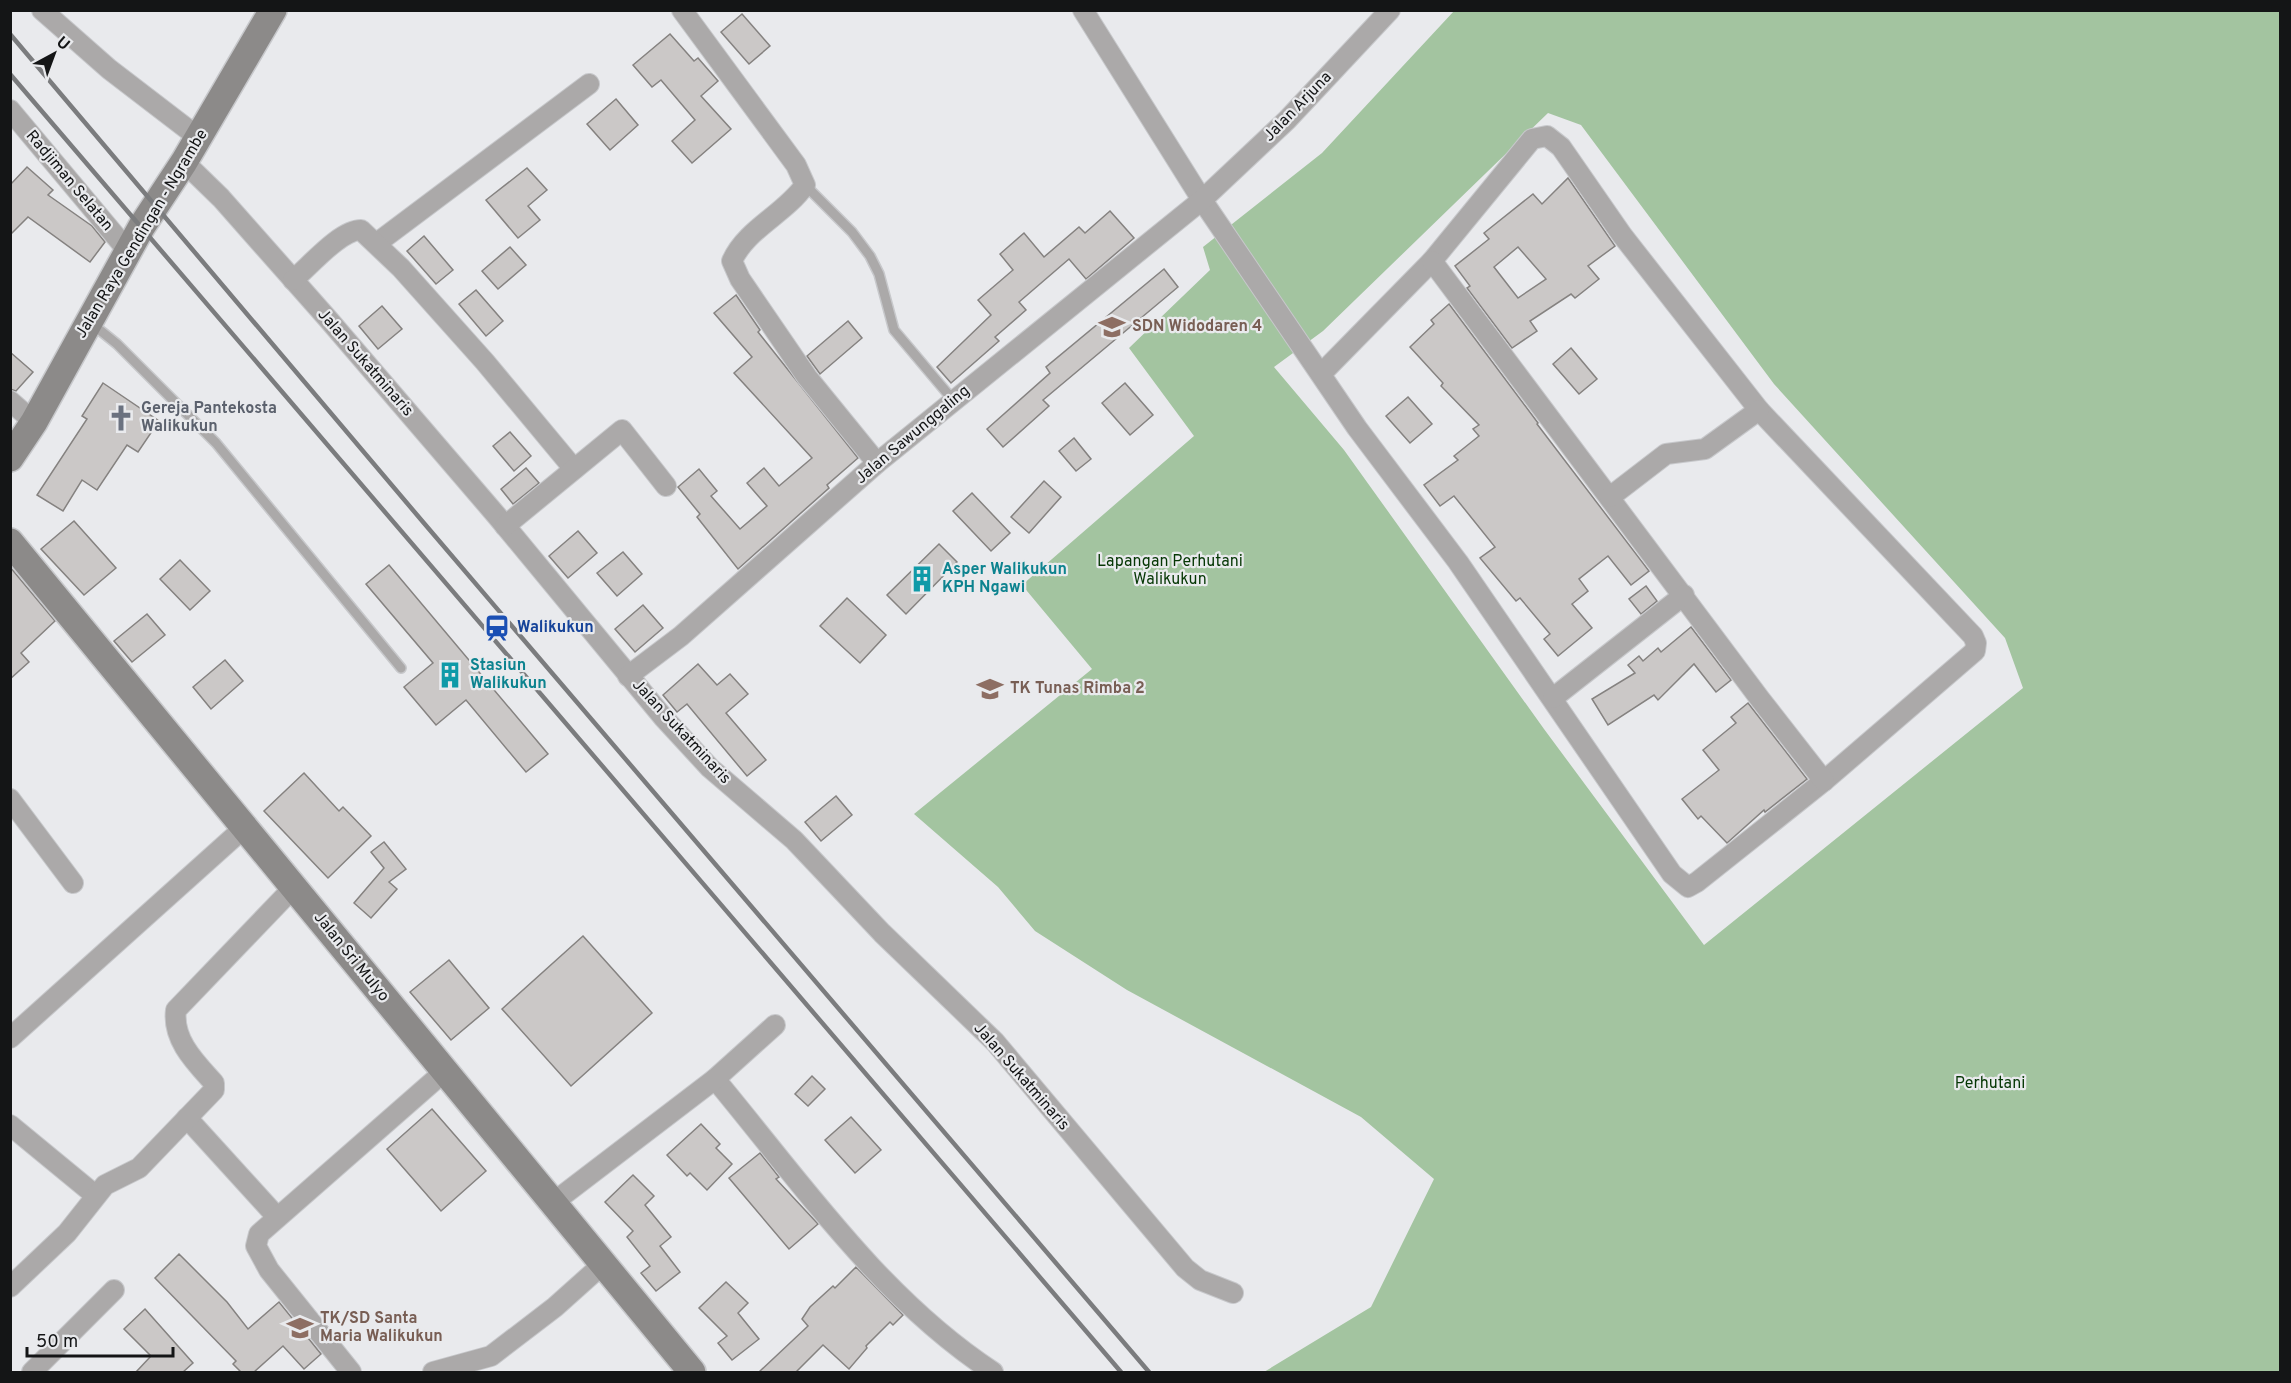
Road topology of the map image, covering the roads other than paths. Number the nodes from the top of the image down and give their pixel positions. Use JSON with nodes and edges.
{"nodes":[{"id":1,"x":42,"y":10,"type":"edge"},
{"id":2,"x":273,"y":10,"type":"edge"},
{"id":3,"x":682,"y":10,"type":"edge"},
{"id":4,"x":1083,"y":10,"type":"edge"},
{"id":5,"x":1390,"y":10,"type":"edge"},
{"id":6,"x":589,"y":84,"type":"dead end"},
{"id":7,"x":10,"y":110,"type":"edge"},
{"id":8,"x":198,"y":138,"type":"junction"},
{"id":9,"x":184,"y":162,"type":"junction"},
{"id":10,"x":805,"y":186,"type":"junction"},
{"id":11,"x":1202,"y":200,"type":"junction"},
{"id":12,"x":377,"y":243,"type":"junction"},
{"id":13,"x":128,"y":251,"type":"junction"},
{"id":14,"x":1432,"y":261,"type":"junction"},
{"id":15,"x":293,"y":280,"type":"junction"},
{"id":16,"x":89,"y":322,"type":"junction"},
{"id":17,"x":1321,"y":374,"type":"junction"},
{"id":18,"x":953,"y":400,"type":"junction"},
{"id":19,"x":10,"y":401,"type":"edge"},
{"id":20,"x":1759,"y":410,"type":"junction"},
{"id":21,"x":34,"y":422,"type":"junction"},
{"id":22,"x":10,"y":458,"type":"edge"},
{"id":23,"x":877,"y":463,"type":"junction"},
{"id":24,"x":574,"y":469,"type":"junction"},
{"id":25,"x":666,"y":486,"type":"dead end"},
{"id":26,"x":1610,"y":497,"type":"junction"},
{"id":27,"x":505,"y":526,"type":"junction"},
{"id":28,"x":10,"y":542,"type":"edge"},
{"id":29,"x":1684,"y":595,"type":"junction"},
{"id":30,"x":401,"y":668,"type":"dead end"},
{"id":31,"x":628,"y":676,"type":"junction"},
{"id":32,"x":1553,"y":698,"type":"junction"},
{"id":33,"x":1824,"y":780,"type":"junction"},
{"id":34,"x":10,"y":799,"type":"edge"},
{"id":35,"x":245,"y":827,"type":"junction"},
{"id":36,"x":73,"y":883,"type":"dead end"},
{"id":37,"x":294,"y":887,"type":"junction"},
{"id":38,"x":775,"y":1025,"type":"dead end"},
{"id":39,"x":10,"y":1038,"type":"edge"},
{"id":40,"x":445,"y":1071,"type":"junction"},
{"id":41,"x":715,"y":1079,"type":"junction"},
{"id":42,"x":187,"y":1118,"type":"junction"},
{"id":43,"x":10,"y":1125,"type":"edge"},
{"id":44,"x":95,"y":1195,"type":"junction"},
{"id":45,"x":554,"y":1202,"type":"junction"},
{"id":46,"x":277,"y":1217,"type":"junction"},
{"id":47,"x":603,"y":1264,"type":"junction"},
{"id":48,"x":10,"y":1287,"type":"edge"},
{"id":49,"x":114,"y":1290,"type":"dead end"},
{"id":50,"x":1233,"y":1293,"type":"dead end"},
{"id":51,"x":32,"y":1372,"type":"edge"},
{"id":52,"x":351,"y":1372,"type":"edge"},
{"id":53,"x":433,"y":1372,"type":"edge"},
{"id":54,"x":692,"y":1372,"type":"edge"},
{"id":55,"x":993,"y":1372,"type":"edge"}],
"edges":[{"from":1,"to":8,"type":"street"},
{"from":2,"to":8,"type":"main road","name":"Jalan Raya Gendingan - Ngrambe"},
{"from":3,"to":10,"type":"street"},
{"from":4,"to":11,"type":"street"},
{"from":5,"to":11,"type":"street","name":"Jalan Arjuna"},
{"from":6,"to":12,"type":"street"},
{"from":7,"to":13,"type":"street","name":"Radjiman Selatan"},
{"from":8,"to":9,"type":"main road","name":"Jalan Raya Gendingan - Ngrambe"},
{"from":9,"to":13,"type":"main road","name":"Jalan Raya Gendingan - Ngrambe"},
{"from":9,"to":15,"type":"street","name":"Jalan Sukatminaris"},
{"from":10,"to":18,"type":"lane"},
{"from":10,"to":23,"type":"street"},
{"from":11,"to":17,"type":"street"},
{"from":11,"to":18,"type":"street","name":"Jalan Sawunggaling"},
{"from":12,"to":15,"type":"street"},
{"from":12,"to":24,"type":"street"},
{"from":13,"to":16,"type":"main road","name":"Jalan Raya Gendingan - Ngrambe"},
{"from":14,"to":17,"type":"street"},
{"from":14,"to":20,"type":"street"},
{"from":14,"to":26,"type":"street"},
{"from":15,"to":27,"type":"street","name":"Jalan Sukatminaris"},
{"from":16,"to":21,"type":"main road","name":"Jalan Raya Gendingan - Ngrambe"},
{"from":16,"to":30,"type":"lane"},
{"from":17,"to":32,"type":"street"},
{"from":18,"to":23,"type":"street","name":"Jalan Sawunggaling"},
{"from":19,"to":21,"type":"street"},
{"from":20,"to":26,"type":"street"},
{"from":20,"to":33,"type":"street"},
{"from":21,"to":22,"type":"main road","name":"Jalan Raya Gendingan - Ngrambe"},
{"from":23,"to":31,"type":"street","name":"Jalan Sawunggaling"},
{"from":24,"to":25,"type":"street"},
{"from":24,"to":27,"type":"street"},
{"from":26,"to":29,"type":"street"},
{"from":27,"to":31,"type":"street","name":"Jalan Sukatminaris"},
{"from":28,"to":35,"type":"main road","name":"Jalan Sri Mulyo"},
{"from":29,"to":32,"type":"street"},
{"from":29,"to":33,"type":"street"},
{"from":31,"to":50,"type":"street","name":"Jalan Sukatminaris"},
{"from":32,"to":33,"type":"street"},
{"from":34,"to":36,"type":"street"},
{"from":35,"to":37,"type":"main road","name":"Jalan Sri Mulyo"},
{"from":35,"to":39,"type":"street"},
{"from":37,"to":40,"type":"main road","name":"Jalan Sri Mulyo"},
{"from":37,"to":42,"type":"street"},
{"from":38,"to":41,"type":"street"},
{"from":40,"to":45,"type":"main road","name":"Jalan Sri Mulyo"},
{"from":40,"to":46,"type":"street"},
{"from":41,"to":45,"type":"street"},
{"from":41,"to":55,"type":"street"},
{"from":42,"to":44,"type":"street"},
{"from":42,"to":46,"type":"street"},
{"from":43,"to":44,"type":"street"},
{"from":44,"to":48,"type":"street"},
{"from":45,"to":47,"type":"main road","name":"Jalan Sri Mulyo"},
{"from":46,"to":52,"type":"street"},
{"from":47,"to":53,"type":"street"},
{"from":47,"to":54,"type":"main road","name":"Jalan Sri Mulyo"},
{"from":49,"to":51,"type":"street"}]}
